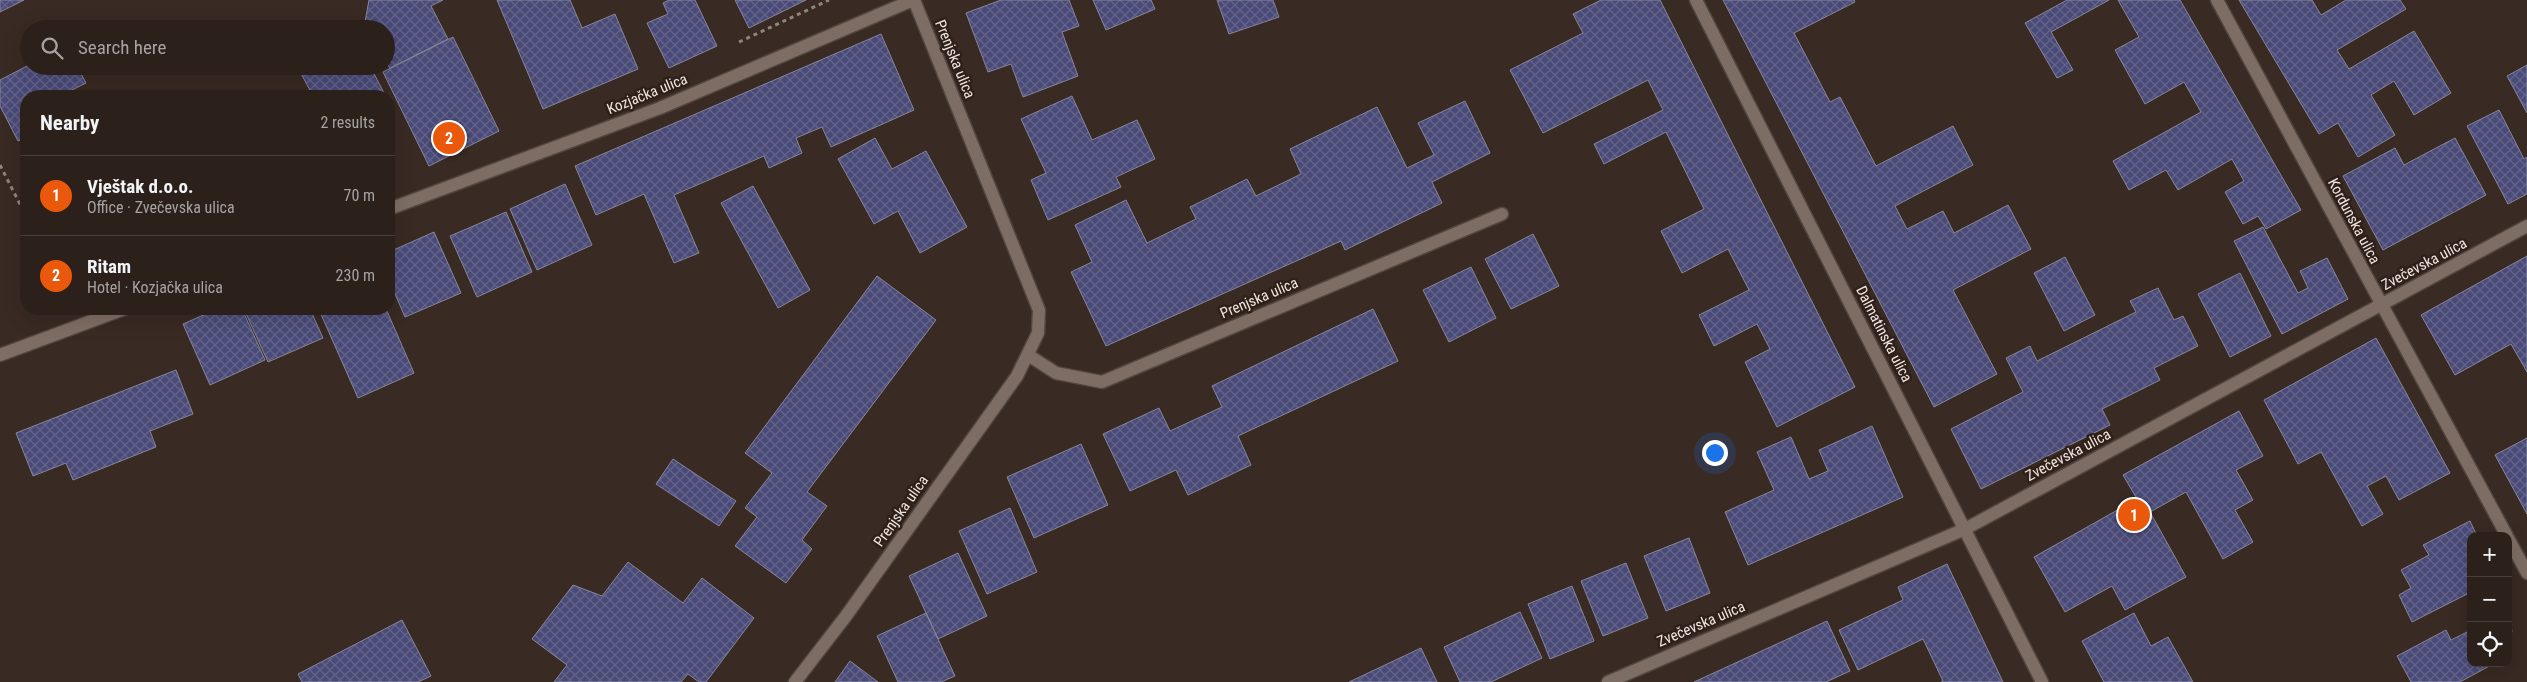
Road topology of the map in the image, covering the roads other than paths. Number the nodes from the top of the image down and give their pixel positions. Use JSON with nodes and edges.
{"nodes":[{"id":1,"x":913,"y":0,"type":"edge"},
{"id":2,"x":1696,"y":0,"type":"edge"},
{"id":3,"x":2217,"y":0,"type":"edge"},
{"id":4,"x":395,"y":207,"type":"edge"},
{"id":5,"x":1502,"y":214,"type":"dead end"},
{"id":6,"x":2527,"y":226,"type":"edge"},
{"id":7,"x":2381,"y":305,"type":"junction"},
{"id":8,"x":108,"y":315,"type":"edge"},
{"id":9,"x":0,"y":355,"type":"edge"},
{"id":10,"x":1028,"y":355,"type":"junction"},
{"id":11,"x":1964,"y":529,"type":"junction"},
{"id":12,"x":2505,"y":532,"type":"edge"},
{"id":13,"x":2512,"y":545,"type":"edge"},
{"id":14,"x":2527,"y":573,"type":"edge"},
{"id":15,"x":795,"y":682,"type":"edge"},
{"id":16,"x":1608,"y":682,"type":"edge"},
{"id":17,"x":2042,"y":682,"type":"edge"}],
"edges":[{"from":1,"to":4,"type":"street","name":"Kozjačka ulica"},
{"from":1,"to":10,"type":"street","name":"Prenjska ulica"},
{"from":2,"to":11,"type":"street","name":"Dalmatinska ulica"},
{"from":3,"to":7,"type":"street","name":"Kordunska ulica"},
{"from":5,"to":10,"type":"street","name":"Prenjska ulica"},
{"from":6,"to":7,"type":"street","name":"Zvečevska ulica"},
{"from":7,"to":11,"type":"street","name":"Zvečevska ulica"},
{"from":7,"to":12,"type":"street","name":"Kordunska ulica"},
{"from":8,"to":9,"type":"street"},
{"from":10,"to":15,"type":"street","name":"Prenjska ulica"},
{"from":11,"to":16,"type":"street","name":"Zvečevska ulica"},
{"from":11,"to":17,"type":"street","name":"Dalmatinska ulica"},
{"from":13,"to":14,"type":"street","name":"Kordunska ulica"}]}
